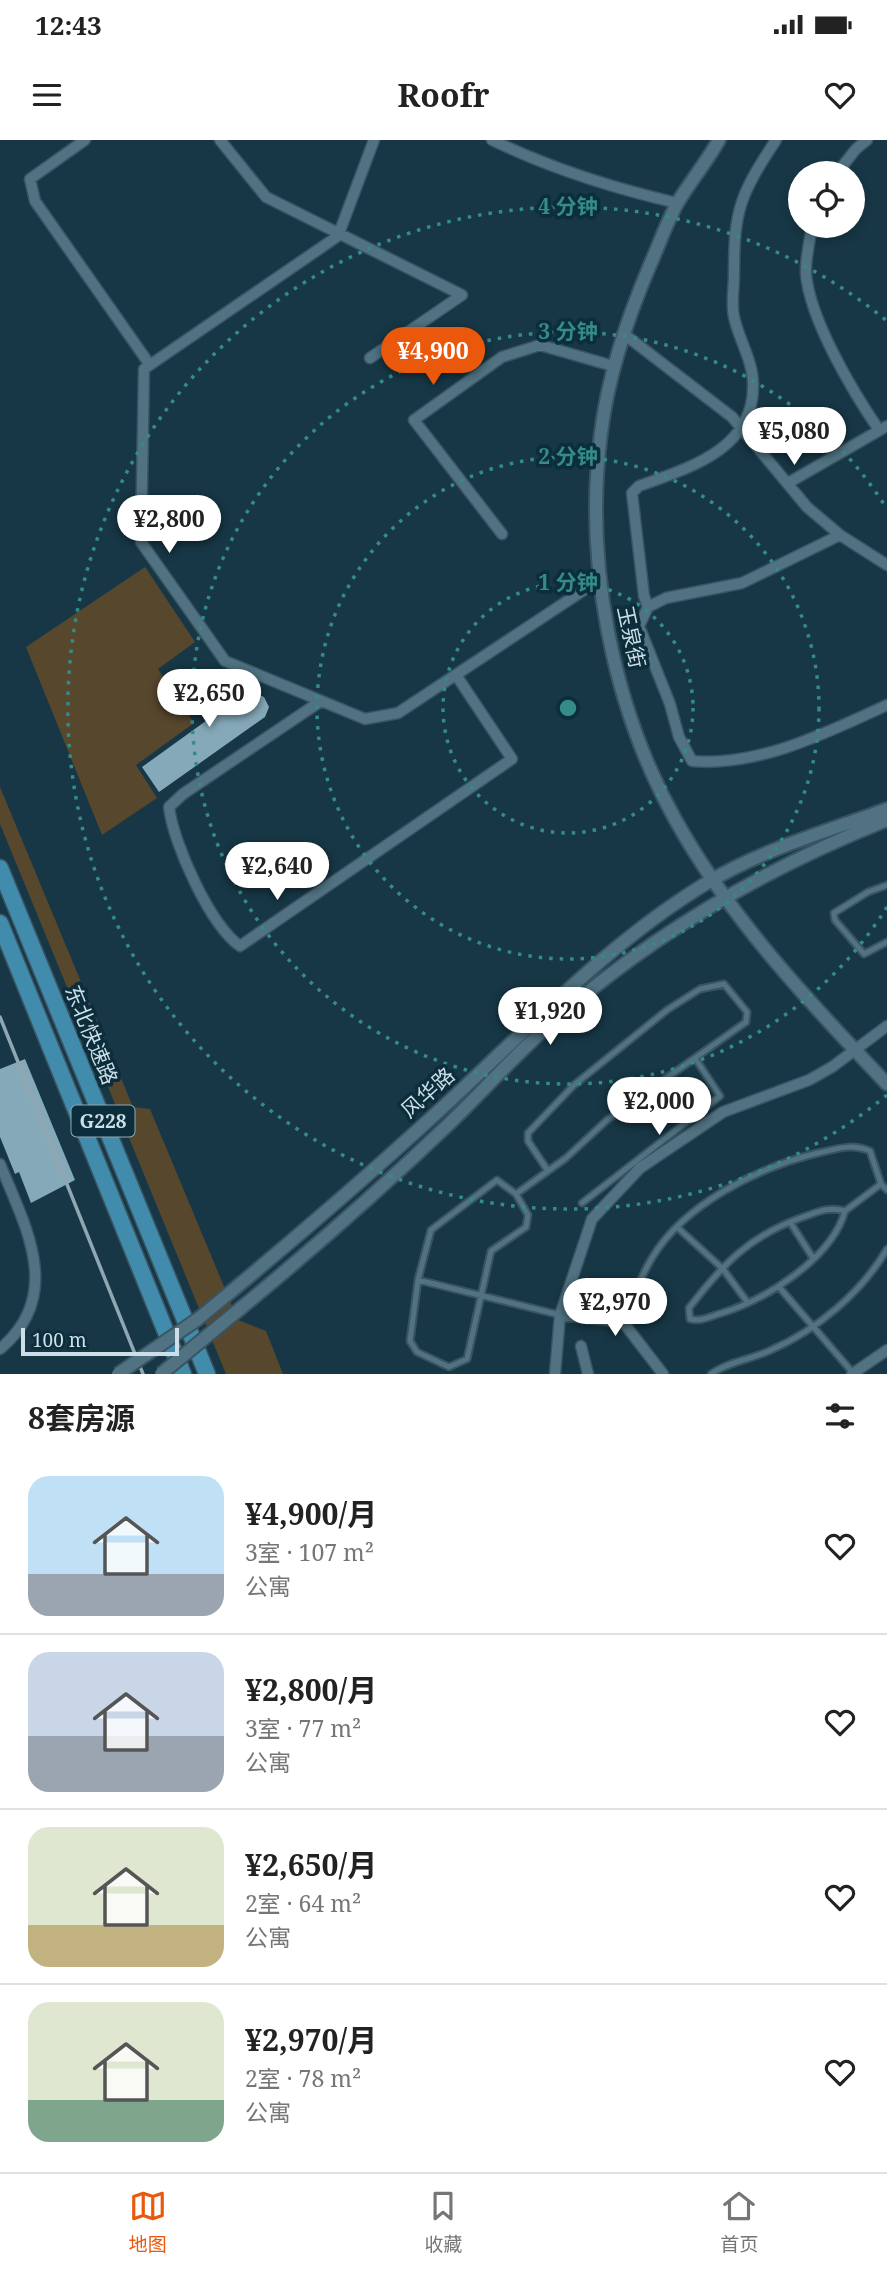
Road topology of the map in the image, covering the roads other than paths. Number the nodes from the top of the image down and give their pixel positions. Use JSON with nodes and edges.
{"nodes":[{"id":1,"x":85,"y":140,"type":"edge"},
{"id":2,"x":220,"y":140,"type":"edge"},
{"id":3,"x":374,"y":140,"type":"edge"},
{"id":4,"x":492,"y":140,"type":"edge"},
{"id":5,"x":719,"y":140,"type":"edge"},
{"id":6,"x":776,"y":140,"type":"edge"},
{"id":7,"x":867,"y":140,"type":"edge"},
{"id":8,"x":846,"y":161,"type":"edge"},
{"id":9,"x":677,"y":203,"type":"junction"},
{"id":10,"x":338,"y":236,"type":"junction"},
{"id":11,"x":810,"y":238,"type":"edge"},
{"id":12,"x":624,"y":334,"type":"junction"},
{"id":13,"x":370,"y":358,"type":"dead end"},
{"id":14,"x":150,"y":365,"type":"junction"},
{"id":15,"x":613,"y":366,"type":"junction"},
{"id":16,"x":883,"y":428,"type":"edge"},
{"id":17,"x":744,"y":429,"type":"junction"},
{"id":18,"x":788,"y":483,"type":"junction"},
{"id":19,"x":502,"y":534,"type":"dead end"},
{"id":20,"x":840,"y":536,"type":"junction"},
{"id":21,"x":887,"y":565,"type":"edge"},
{"id":22,"x":599,"y":580,"type":"junction"},
{"id":23,"x":648,"y":607,"type":"junction"},
{"id":24,"x":456,"y":675,"type":"junction"},
{"id":25,"x":321,"y":701,"type":"junction"},
{"id":26,"x":887,"y":705,"type":"edge"},
{"id":27,"x":887,"y":808,"type":"edge"},
{"id":28,"x":887,"y":820,"type":"edge"},
{"id":29,"x":0,"y":868,"type":"edge"},
{"id":30,"x":712,"y":880,"type":"junction"},
{"id":31,"x":887,"y":885,"type":"edge"},
{"id":32,"x":724,"y":896,"type":"junction"},
{"id":33,"x":0,"y":923,"type":"edge"},
{"id":34,"x":887,"y":942,"type":"edge"},
{"id":35,"x":887,"y":1026,"type":"edge"},
{"id":36,"x":854,"y":1049,"type":"junction"},
{"id":37,"x":695,"y":1058,"type":"junction"},
{"id":38,"x":887,"y":1084,"type":"edge"},
{"id":39,"x":0,"y":1164,"type":"edge"},
{"id":40,"x":548,"y":1171,"type":"junction"},
{"id":41,"x":881,"y":1184,"type":"junction"},
{"id":42,"x":887,"y":1190,"type":"edge"},
{"id":43,"x":516,"y":1194,"type":"junction"},
{"id":44,"x":582,"y":1203,"type":"dead end"},
{"id":45,"x":845,"y":1211,"type":"junction"},
{"id":46,"x":790,"y":1222,"type":"junction"},
{"id":47,"x":678,"y":1228,"type":"junction"},
{"id":48,"x":887,"y":1249,"type":"edge"},
{"id":49,"x":813,"y":1258,"type":"junction"},
{"id":50,"x":723,"y":1269,"type":"junction"},
{"id":51,"x":418,"y":1280,"type":"junction"},
{"id":52,"x":779,"y":1287,"type":"junction"},
{"id":53,"x":479,"y":1295,"type":"junction"},
{"id":54,"x":748,"y":1303,"type":"junction"},
{"id":55,"x":560,"y":1315,"type":"junction"},
{"id":56,"x":622,"y":1322,"type":"junction"},
{"id":57,"x":813,"y":1326,"type":"junction"},
{"id":58,"x":581,"y":1346,"type":"dead end"},
{"id":59,"x":0,"y":1349,"type":"edge"},
{"id":60,"x":887,"y":1350,"type":"edge"},
{"id":61,"x":118,"y":1374,"type":"edge"},
{"id":62,"x":161,"y":1374,"type":"edge"},
{"id":63,"x":183,"y":1374,"type":"edge"},
{"id":64,"x":207,"y":1374,"type":"edge"},
{"id":65,"x":555,"y":1374,"type":"edge"},
{"id":66,"x":588,"y":1374,"type":"edge"},
{"id":67,"x":663,"y":1374,"type":"edge"},
{"id":68,"x":711,"y":1374,"type":"edge"},
{"id":69,"x":853,"y":1374,"type":"edge"}],
"edges":[{"from":1,"to":14,"type":"street"},
{"from":2,"to":10,"type":"street"},
{"from":3,"to":10,"type":"street"},
{"from":4,"to":9,"type":"street"},
{"from":5,"to":9,"type":"street","name":"玉泉街"},
{"from":6,"to":17,"type":"street"},
{"from":7,"to":8,"type":"street"},
{"from":9,"to":12,"type":"street","name":"玉泉街"},
{"from":10,"to":13,"type":"street"},
{"from":10,"to":14,"type":"street"},
{"from":11,"to":16,"type":"street"},
{"from":12,"to":15,"type":"street","name":"玉泉街"},
{"from":12,"to":17,"type":"street"},
{"from":14,"to":25,"type":"street"},
{"from":15,"to":19,"type":"street"},
{"from":15,"to":22,"type":"street","name":"玉泉街"},
{"from":16,"to":18,"type":"street"},
{"from":17,"to":18,"type":"street"},
{"from":17,"to":23,"type":"street"},
{"from":18,"to":20,"type":"street"},
{"from":20,"to":21,"type":"street"},
{"from":20,"to":23,"type":"street"},
{"from":22,"to":24,"type":"street"},
{"from":22,"to":30,"type":"street","name":"玉泉街"},
{"from":23,"to":26,"type":"street"},
{"from":24,"to":25,"type":"street"},
{"from":24,"to":25,"type":"street"},
{"from":27,"to":30,"type":"street","name":"风华路"},
{"from":28,"to":32,"type":"street"},
{"from":29,"to":64,"type":"highway","name":"东北快速路","number":"G228"},
{"from":30,"to":32,"type":"street","name":"玉泉街"},
{"from":30,"to":61,"type":"street","name":"风华路","bridge":true},
{"from":31,"to":34,"type":"lane"},
{"from":32,"to":36,"type":"street","name":"玉泉街"},
{"from":32,"to":62,"type":"street","bridge":true},
{"from":33,"to":63,"type":"highway","name":"东北快速路","number":"G228"},
{"from":35,"to":36,"type":"street"},
{"from":36,"to":38,"type":"street","name":"玉泉街"},
{"from":36,"to":55,"type":"street"},
{"from":37,"to":40,"type":"lane"},
{"from":37,"to":40,"type":"lane"},
{"from":37,"to":44,"type":"lane"},
{"from":39,"to":59,"type":"street"},
{"from":40,"to":43,"type":"lane"},
{"from":41,"to":42,"type":"lane"},
{"from":41,"to":45,"type":"lane"},
{"from":41,"to":47,"type":"lane"},
{"from":43,"to":51,"type":"lane"},
{"from":43,"to":53,"type":"lane"},
{"from":45,"to":46,"type":"lane"},
{"from":45,"to":49,"type":"lane"},
{"from":46,"to":49,"type":"lane"},
{"from":46,"to":50,"type":"lane"},
{"from":47,"to":50,"type":"lane"},
{"from":47,"to":56,"type":"lane"},
{"from":48,"to":57,"type":"lane"},
{"from":49,"to":52,"type":"lane"},
{"from":50,"to":54,"type":"lane"},
{"from":50,"to":54,"type":"lane"},
{"from":51,"to":53,"type":"lane"},
{"from":51,"to":53,"type":"lane"},
{"from":52,"to":54,"type":"lane"},
{"from":52,"to":57,"type":"lane"},
{"from":53,"to":55,"type":"lane"},
{"from":55,"to":56,"type":"street"},
{"from":55,"to":65,"type":"street"},
{"from":56,"to":67,"type":"street"},
{"from":57,"to":68,"type":"lane"},
{"from":57,"to":69,"type":"lane"},
{"from":58,"to":66,"type":"street"},
{"from":60,"to":69,"type":"street"}]}
